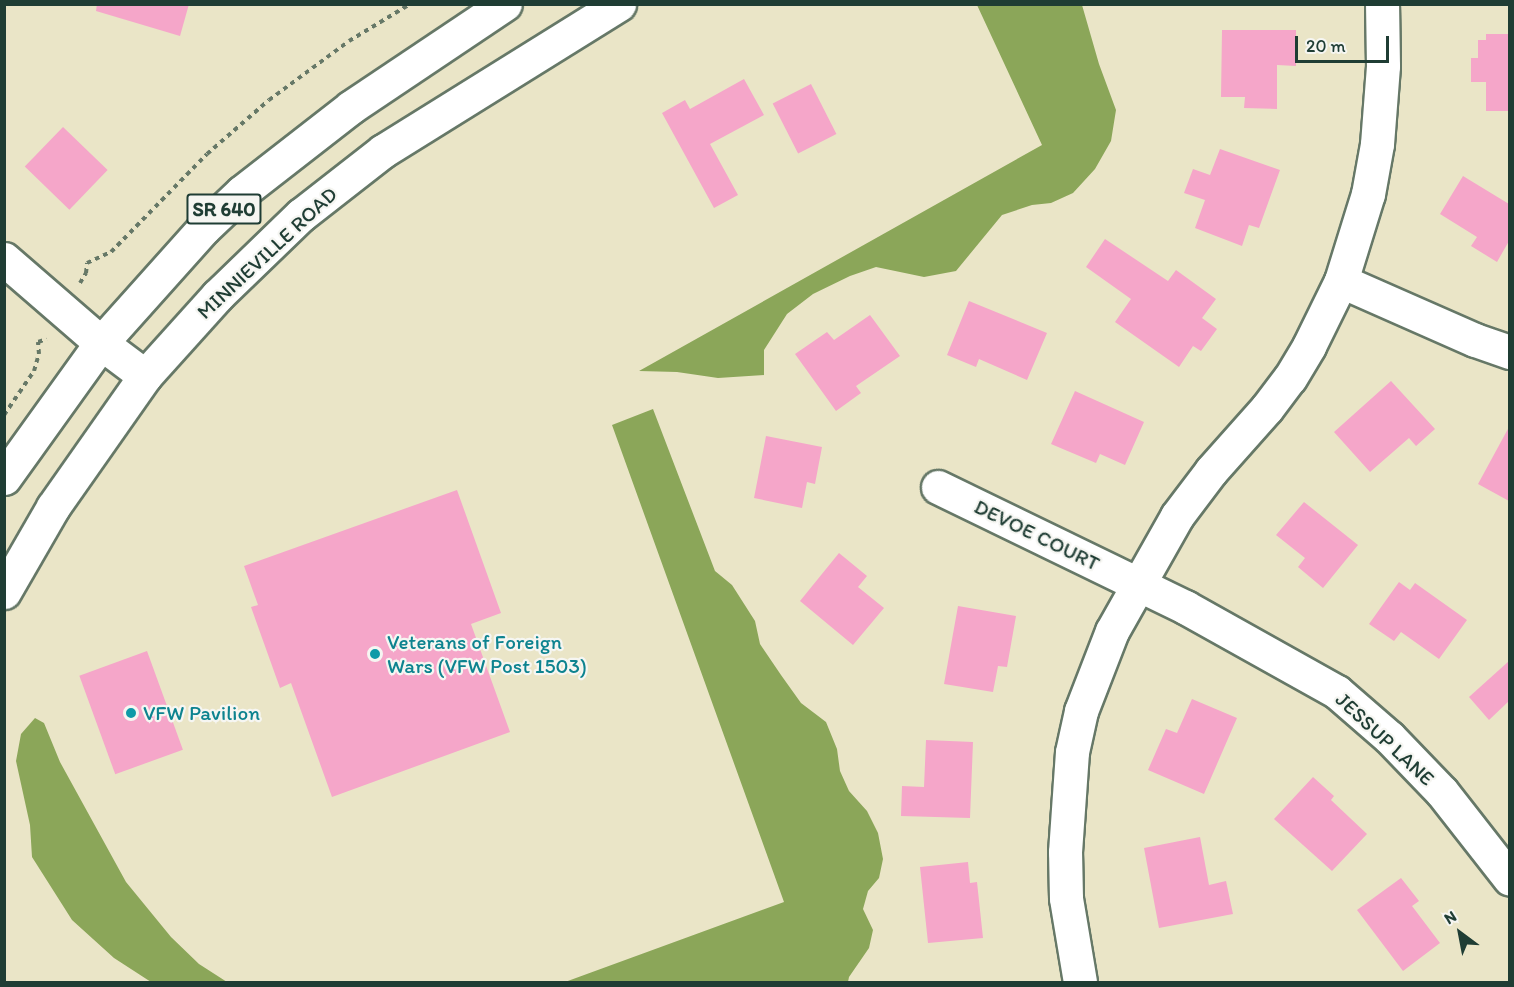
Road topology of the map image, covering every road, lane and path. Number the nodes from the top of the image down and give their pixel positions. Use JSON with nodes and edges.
{"nodes":[{"id":1,"x":410,"y":4,"type":"edge"},
{"id":2,"x":506,"y":4,"type":"edge"},
{"id":3,"x":619,"y":4,"type":"edge"},
{"id":4,"x":1382,"y":4,"type":"edge"},
{"id":5,"x":4,"y":259,"type":"edge"},
{"id":6,"x":86,"y":273,"type":"dead end"},
{"id":7,"x":1341,"y":281,"type":"junction"},
{"id":8,"x":46,"y":340,"type":"dead end"},
{"id":9,"x":101,"y":344,"type":"junction"},
{"id":10,"x":1509,"y":352,"type":"edge"},
{"id":11,"x":146,"y":376,"type":"junction"},
{"id":12,"x":4,"y":415,"type":"edge"},
{"id":13,"x":4,"y":478,"type":"edge"},
{"id":14,"x":938,"y":487,"type":"dead end"},
{"id":15,"x":1137,"y":584,"type":"junction"},
{"id":16,"x":4,"y":592,"type":"edge"},
{"id":17,"x":1509,"y":879,"type":"edge"},
{"id":18,"x":1080,"y":982,"type":"edge"}],
"edges":[{"from":1,"to":6,"type":"path"},
{"from":2,"to":9,"type":"street","number":"SR 640"},
{"from":3,"to":11,"type":"street","name":"MINNIEVILLE ROAD","number":"SR 640"},
{"from":4,"to":7,"type":"street"},
{"from":5,"to":9,"type":"street"},
{"from":7,"to":10,"type":"street"},
{"from":7,"to":15,"type":"street"},
{"from":8,"to":12,"type":"path"},
{"from":9,"to":11,"type":"street"},
{"from":9,"to":13,"type":"street","number":"SR 640"},
{"from":11,"to":16,"type":"street","name":"MINNIEVILLE ROAD","number":"SR 640"},
{"from":14,"to":15,"type":"street","name":"DEVOE COURT"},
{"from":15,"to":17,"type":"street","name":"JESSUP LANE"},
{"from":15,"to":18,"type":"street"}]}
